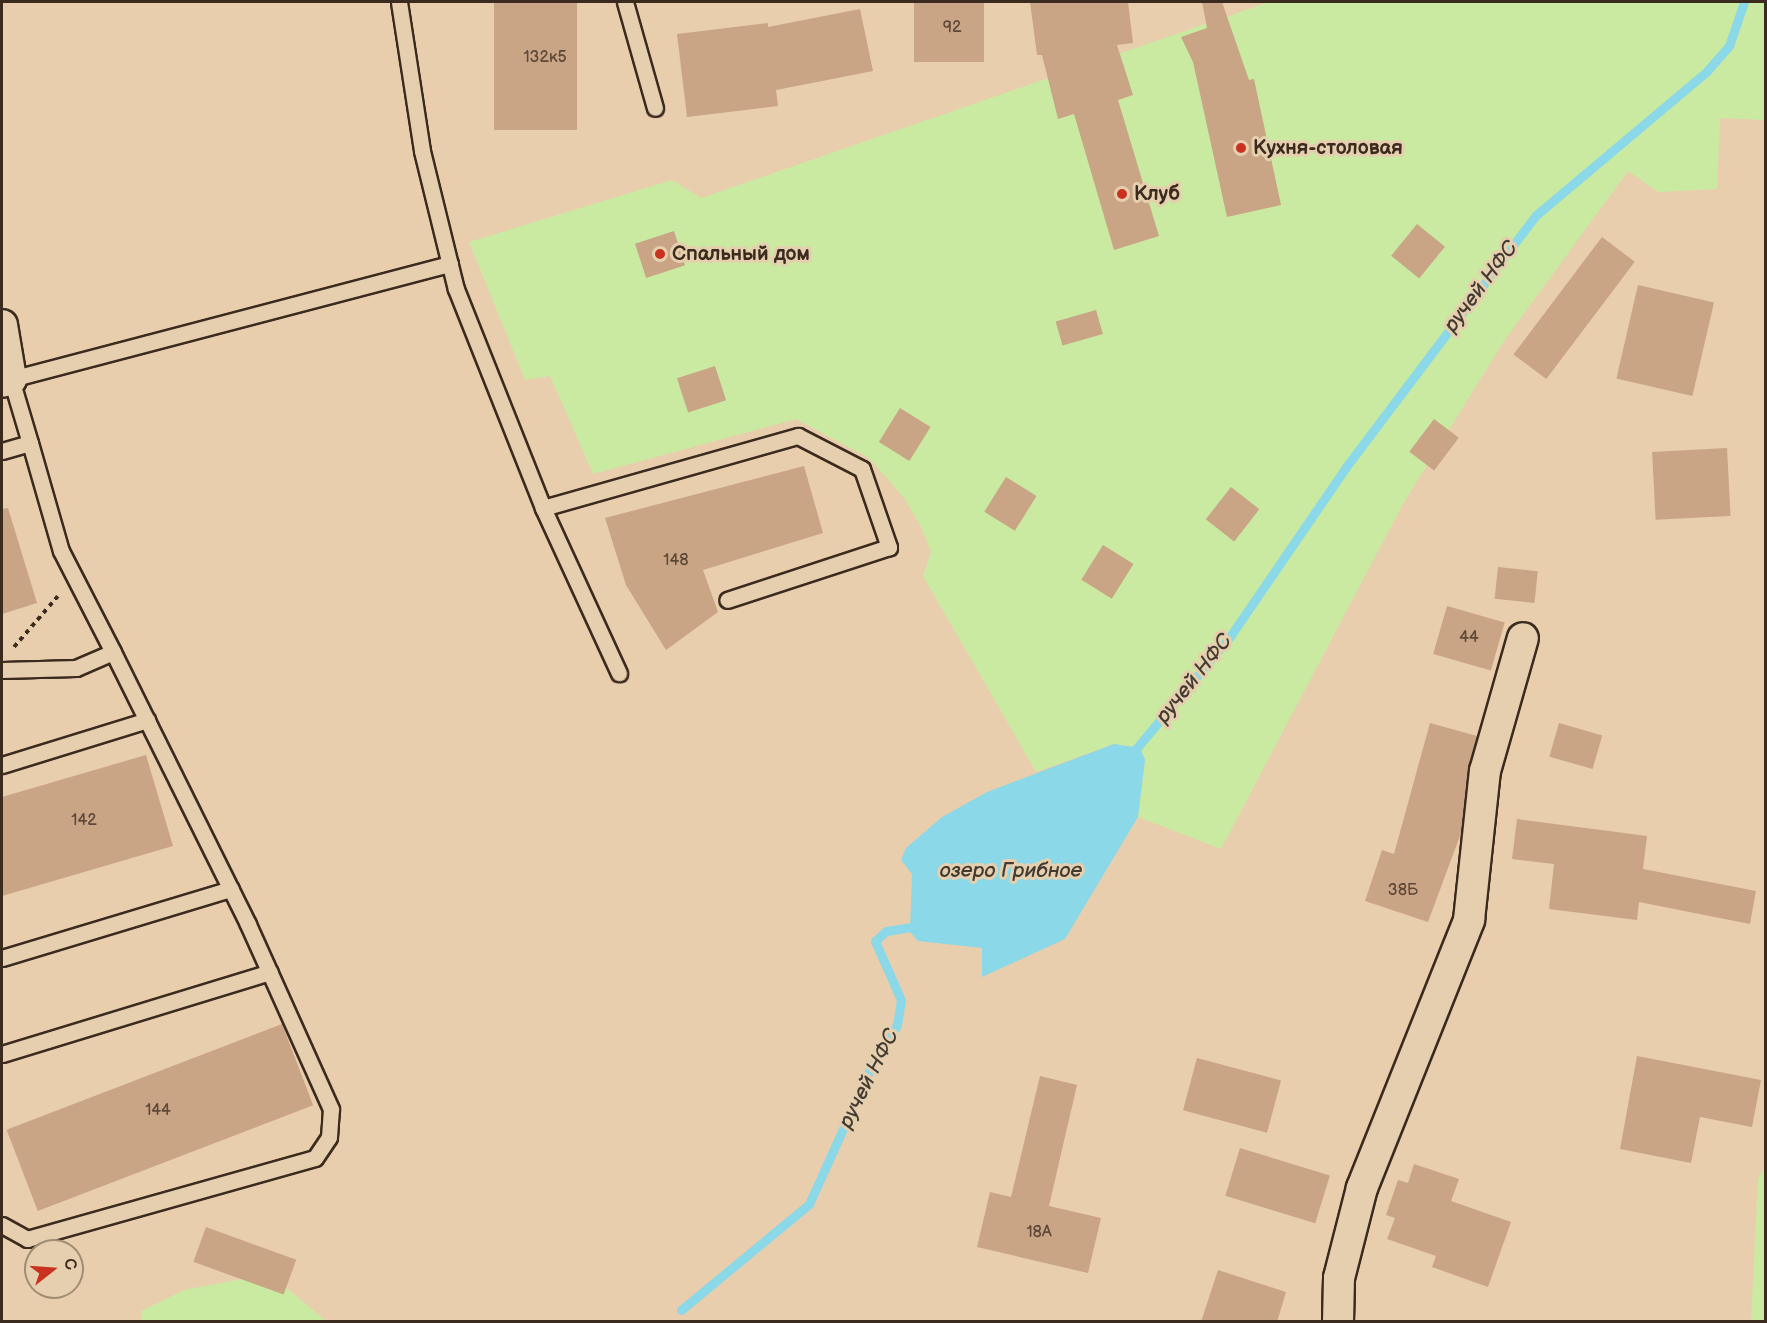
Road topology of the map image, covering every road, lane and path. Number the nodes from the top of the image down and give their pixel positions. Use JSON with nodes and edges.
{"nodes":[{"id":1,"x":399,"y":2,"type":"edge"},
{"id":2,"x":625,"y":2,"type":"edge"},
{"id":3,"x":655,"y":108,"type":"dead end"},
{"id":4,"x":450,"y":264,"type":"junction"},
{"id":5,"x":2,"y":325,"type":"edge"},
{"id":6,"x":6,"y":381,"type":"edge"},
{"id":7,"x":30,"y":442,"type":"junction"},
{"id":8,"x":2,"y":451,"type":"edge"},
{"id":9,"x":543,"y":508,"type":"junction"},
{"id":10,"x":75,"y":577,"type":"junction"},
{"id":11,"x":727,"y":600,"type":"dead end"},
{"id":12,"x":1523,"y":638,"type":"dead end"},
{"id":13,"x":9,"y":652,"type":"dead end"},
{"id":14,"x":113,"y":652,"type":"junction"},
{"id":15,"x":2,"y":670,"type":"edge"},
{"id":16,"x":619,"y":673,"type":"dead end"},
{"id":17,"x":147,"y":720,"type":"junction"},
{"id":18,"x":2,"y":765,"type":"edge"},
{"id":19,"x":231,"y":889,"type":"junction"},
{"id":20,"x":2,"y":958,"type":"edge"},
{"id":21,"x":270,"y":972,"type":"junction"},
{"id":22,"x":2,"y":1054,"type":"edge"},
{"id":23,"x":2,"y":1225,"type":"edge"},
{"id":24,"x":1338,"y":1322,"type":"edge"}],
"edges":[{"from":1,"to":4,"type":"lane"},
{"from":2,"to":3,"type":"lane"},
{"from":4,"to":6,"type":"lane"},
{"from":4,"to":9,"type":"lane"},
{"from":5,"to":6,"type":"street"},
{"from":6,"to":7,"type":"lane"},
{"from":7,"to":8,"type":"lane"},
{"from":7,"to":10,"type":"lane"},
{"from":9,"to":11,"type":"lane"},
{"from":9,"to":16,"type":"lane"},
{"from":10,"to":13,"type":"path"},
{"from":10,"to":14,"type":"lane"},
{"from":12,"to":24,"type":"street"},
{"from":14,"to":15,"type":"lane"},
{"from":14,"to":17,"type":"lane"},
{"from":17,"to":18,"type":"lane"},
{"from":17,"to":19,"type":"lane"},
{"from":19,"to":20,"type":"lane"},
{"from":19,"to":21,"type":"lane"},
{"from":21,"to":22,"type":"lane"},
{"from":21,"to":23,"type":"lane"}]}
